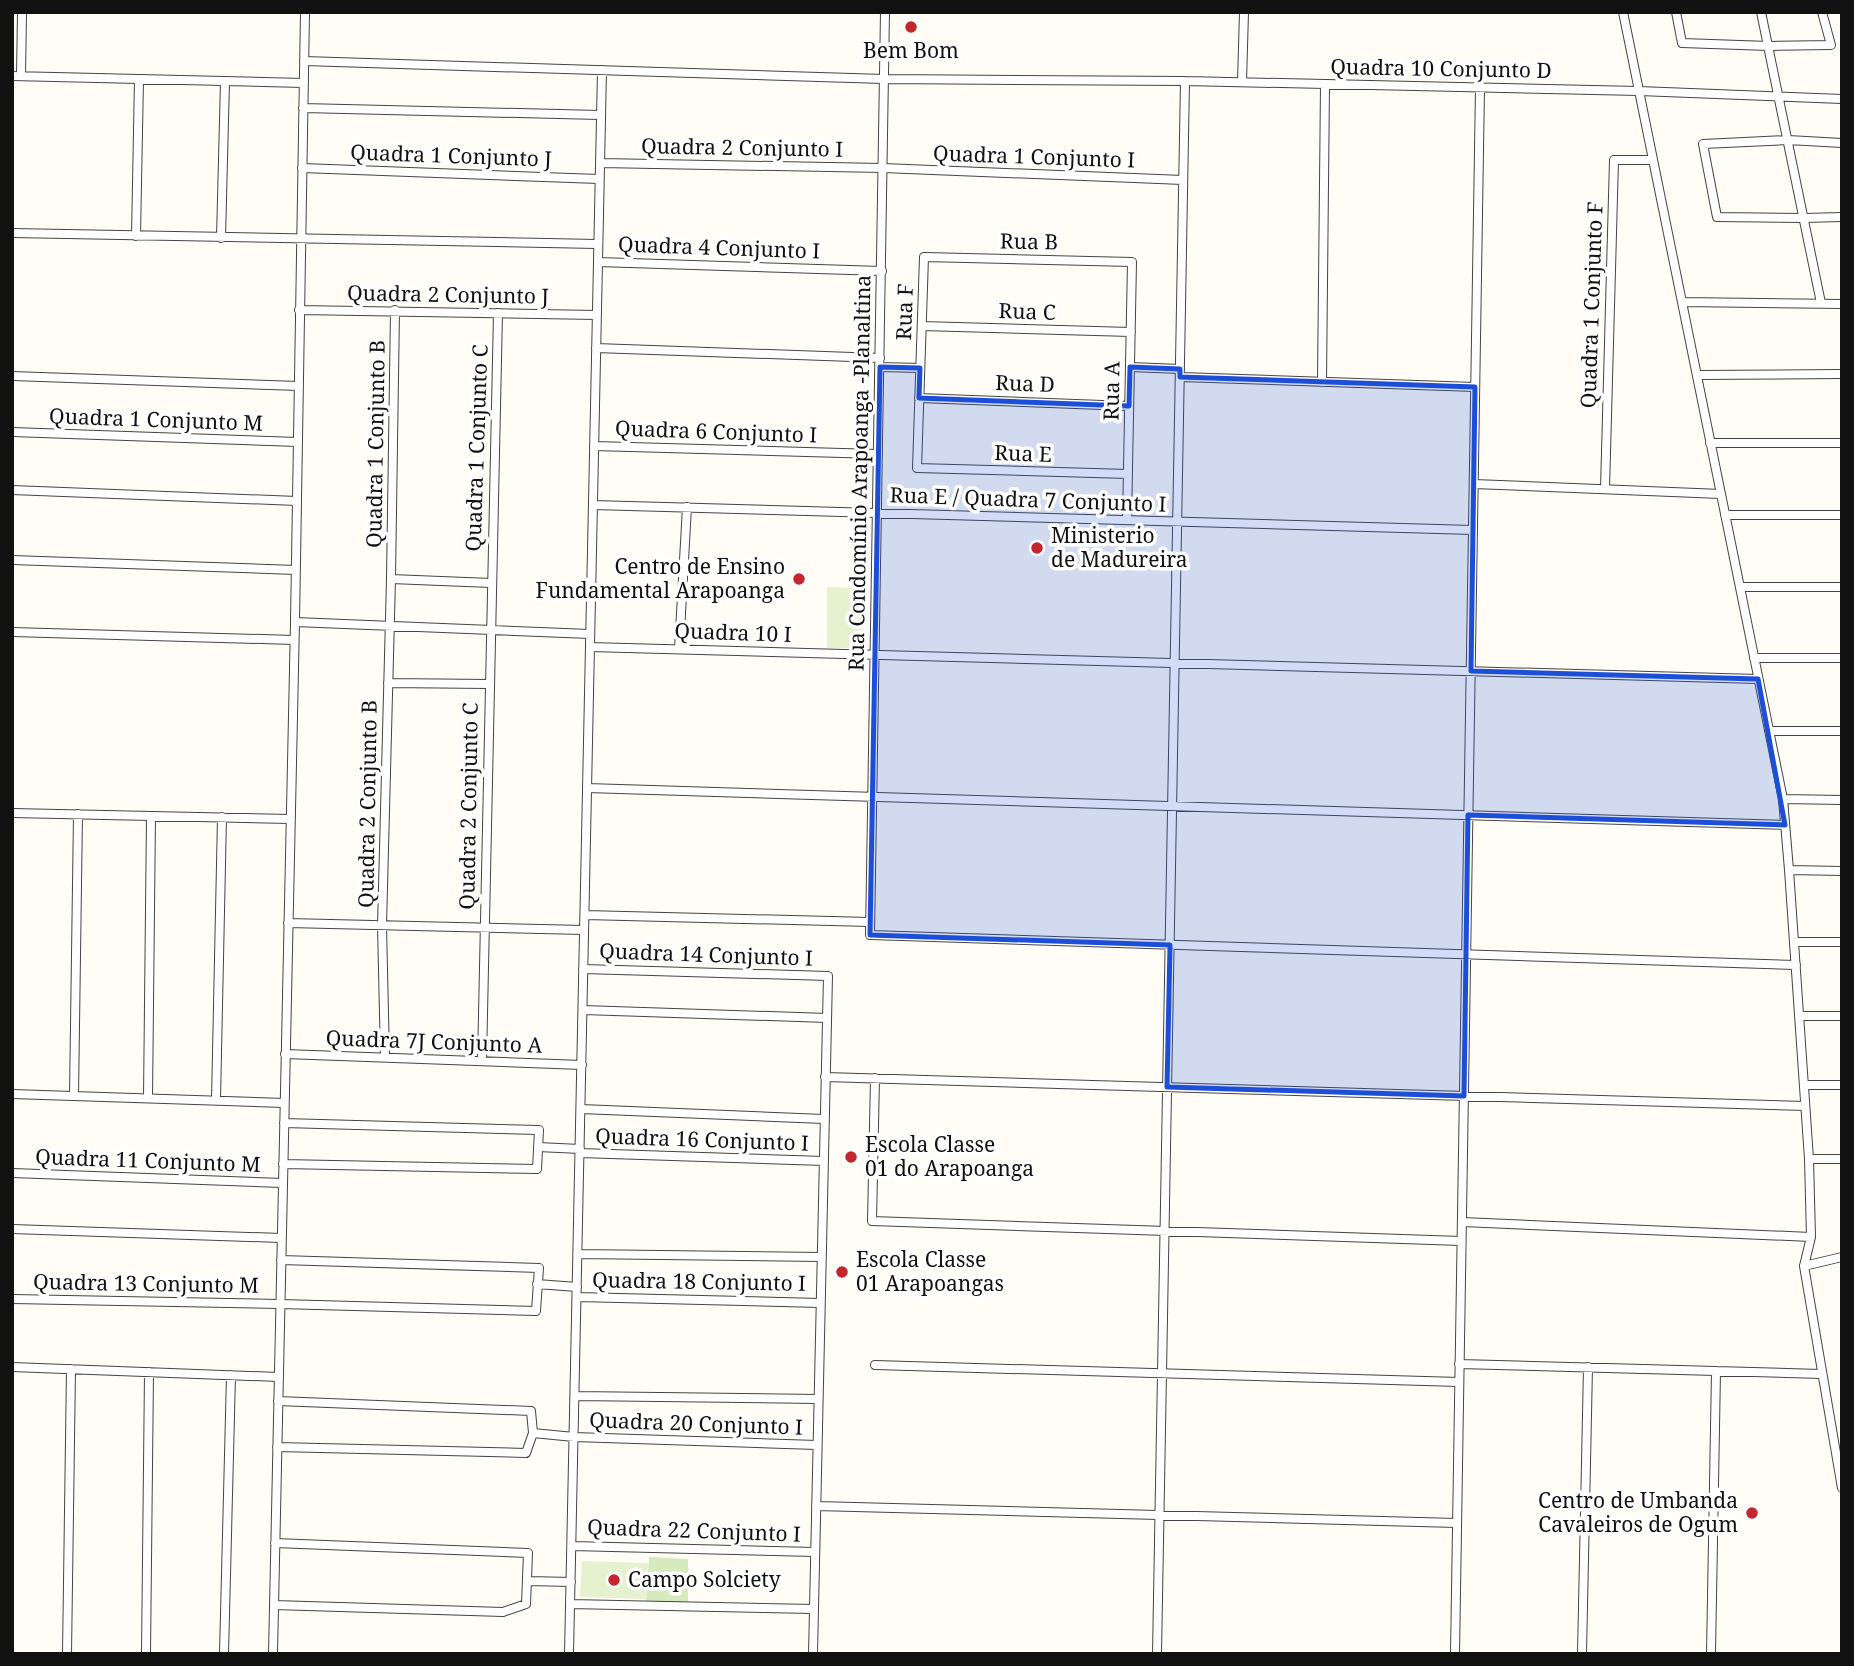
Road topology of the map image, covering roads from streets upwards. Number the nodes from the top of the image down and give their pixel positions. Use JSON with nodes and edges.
{"nodes":[{"id":1,"x":22,"y":12,"type":"edge"},
{"id":2,"x":305,"y":12,"type":"edge"},
{"id":3,"x":886,"y":12,"type":"edge"},
{"id":4,"x":1244,"y":12,"type":"edge"},
{"id":5,"x":1623,"y":12,"type":"edge"},
{"id":6,"x":1676,"y":12,"type":"edge"},
{"id":7,"x":1761,"y":12,"type":"edge"},
{"id":8,"x":1822,"y":12,"type":"edge"},
{"id":9,"x":1769,"y":46,"type":"junction"},
{"id":10,"x":304,"y":61,"type":"junction"},
{"id":11,"x":602,"y":70,"type":"junction"},
{"id":12,"x":16,"y":76,"type":"edge"},
{"id":13,"x":139,"y":79,"type":"junction"},
{"id":14,"x":884,"y":79,"type":"junction"},
{"id":15,"x":225,"y":81,"type":"junction"},
{"id":16,"x":1185,"y":81,"type":"junction"},
{"id":17,"x":1242,"y":82,"type":"junction"},
{"id":18,"x":304,"y":83,"type":"junction"},
{"id":19,"x":1325,"y":84,"type":"junction"},
{"id":20,"x":1480,"y":88,"type":"junction"},
{"id":21,"x":1639,"y":91,"type":"junction"},
{"id":22,"x":1780,"y":96,"type":"junction"},
{"id":23,"x":1842,"y":99,"type":"edge"},
{"id":24,"x":303,"y":108,"type":"junction"},
{"id":25,"x":600,"y":115,"type":"junction"},
{"id":26,"x":1788,"y":140,"type":"junction"},
{"id":27,"x":1842,"y":143,"type":"edge"},
{"id":28,"x":1653,"y":160,"type":"junction"},
{"id":29,"x":600,"y":163,"type":"junction"},
{"id":30,"x":302,"y":168,"type":"junction"},
{"id":31,"x":883,"y":168,"type":"junction"},
{"id":32,"x":599,"y":179,"type":"junction"},
{"id":33,"x":1183,"y":180,"type":"junction"},
{"id":34,"x":1842,"y":217,"type":"edge"},
{"id":35,"x":1804,"y":218,"type":"junction"},
{"id":36,"x":12,"y":233,"type":"edge"},
{"id":37,"x":136,"y":236,"type":"junction"},
{"id":38,"x":221,"y":238,"type":"junction"},
{"id":39,"x":302,"y":239,"type":"junction"},
{"id":40,"x":597,"y":244,"type":"junction"},
{"id":41,"x":925,"y":257,"type":"joint"},
{"id":42,"x":598,"y":262,"type":"junction"},
{"id":43,"x":1132,"y":262,"type":"joint"},
{"id":44,"x":881,"y":271,"type":"junction"},
{"id":45,"x":1682,"y":302,"type":"junction"},
{"id":46,"x":1821,"y":303,"type":"junction"},
{"id":47,"x":1842,"y":304,"type":"edge"},
{"id":48,"x":299,"y":310,"type":"junction"},
{"id":49,"x":395,"y":310,"type":"junction"},
{"id":50,"x":498,"y":313,"type":"junction"},
{"id":51,"x":597,"y":315,"type":"junction"},
{"id":52,"x":922,"y":326,"type":"junction"},
{"id":53,"x":1131,"y":332,"type":"junction"},
{"id":54,"x":596,"y":348,"type":"junction"},
{"id":55,"x":880,"y":363,"type":"junction"},
{"id":56,"x":1130,"y":367,"type":"junction"},
{"id":57,"x":920,"y":368,"type":"junction"},
{"id":58,"x":1180,"y":373,"type":"junction"},
{"id":59,"x":1842,"y":374,"type":"edge"},
{"id":60,"x":1697,"y":375,"type":"junction"},
{"id":61,"x":12,"y":376,"type":"edge"},
{"id":62,"x":1322,"y":382,"type":"junction"},
{"id":63,"x":299,"y":386,"type":"junction"},
{"id":64,"x":1475,"y":387,"type":"junction"},
{"id":65,"x":919,"y":398,"type":"junction"},
{"id":66,"x":1129,"y":406,"type":"junction"},
{"id":67,"x":12,"y":432,"type":"edge"},
{"id":68,"x":298,"y":442,"type":"junction"},
{"id":69,"x":1710,"y":443,"type":"junction"},
{"id":70,"x":1842,"y":443,"type":"edge"},
{"id":71,"x":594,"y":446,"type":"junction"},
{"id":72,"x":878,"y":454,"type":"junction"},
{"id":73,"x":917,"y":468,"type":"joint"},
{"id":74,"x":1128,"y":474,"type":"junction"},
{"id":75,"x":1474,"y":484,"type":"junction"},
{"id":76,"x":1605,"y":489,"type":"junction"},
{"id":77,"x":12,"y":490,"type":"edge"},
{"id":78,"x":1721,"y":494,"type":"junction"},
{"id":79,"x":297,"y":500,"type":"junction"},
{"id":80,"x":593,"y":505,"type":"junction"},
{"id":81,"x":687,"y":507,"type":"junction"},
{"id":82,"x":877,"y":513,"type":"junction"},
{"id":83,"x":1725,"y":515,"type":"junction"},
{"id":84,"x":1842,"y":515,"type":"edge"},
{"id":85,"x":1127,"y":520,"type":"junction"},
{"id":86,"x":1177,"y":522,"type":"junction"},
{"id":87,"x":1473,"y":530,"type":"junction"},
{"id":88,"x":12,"y":560,"type":"edge"},
{"id":89,"x":296,"y":570,"type":"junction"},
{"id":90,"x":391,"y":579,"type":"junction"},
{"id":91,"x":491,"y":583,"type":"junction"},
{"id":92,"x":1740,"y":587,"type":"junction"},
{"id":93,"x":1842,"y":587,"type":"edge"},
{"id":94,"x":295,"y":622,"type":"junction"},
{"id":95,"x":390,"y":626,"type":"junction"},
{"id":96,"x":490,"y":630,"type":"junction"},
{"id":97,"x":12,"y":632,"type":"edge"},
{"id":98,"x":590,"y":634,"type":"junction"},
{"id":99,"x":294,"y":640,"type":"junction"},
{"id":100,"x":590,"y":647,"type":"junction"},
{"id":101,"x":679,"y":649,"type":"junction"},
{"id":102,"x":875,"y":654,"type":"junction"},
{"id":103,"x":1754,"y":658,"type":"junction"},
{"id":104,"x":1842,"y":658,"type":"edge"},
{"id":105,"x":1175,"y":663,"type":"junction"},
{"id":106,"x":1471,"y":671,"type":"junction"},
{"id":107,"x":1758,"y":679,"type":"junction"},
{"id":108,"x":388,"y":683,"type":"junction"},
{"id":109,"x":489,"y":684,"type":"junction"},
{"id":110,"x":1769,"y":731,"type":"junction"},
{"id":111,"x":1842,"y":731,"type":"edge"},
{"id":112,"x":587,"y":788,"type":"junction"},
{"id":113,"x":872,"y":797,"type":"junction"},
{"id":114,"x":1783,"y":799,"type":"junction"},
{"id":115,"x":1842,"y":800,"type":"edge"},
{"id":116,"x":1172,"y":806,"type":"junction"},
{"id":117,"x":12,"y":813,"type":"edge"},
{"id":118,"x":78,"y":814,"type":"junction"},
{"id":119,"x":1468,"y":815,"type":"junction"},
{"id":120,"x":151,"y":816,"type":"junction"},
{"id":121,"x":222,"y":817,"type":"junction"},
{"id":122,"x":290,"y":819,"type":"junction"},
{"id":123,"x":1785,"y":825,"type":"junction"},
{"id":124,"x":1789,"y":870,"type":"junction"},
{"id":125,"x":1842,"y":871,"type":"edge"},
{"id":126,"x":584,"y":915,"type":"junction"},
{"id":127,"x":870,"y":922,"type":"junction"},
{"id":128,"x":288,"y":923,"type":"junction"},
{"id":129,"x":382,"y":926,"type":"junction"},
{"id":130,"x":484,"y":928,"type":"junction"},
{"id":131,"x":584,"y":930,"type":"junction"},
{"id":132,"x":1794,"y":942,"type":"junction"},
{"id":133,"x":1842,"y":942,"type":"edge"},
{"id":134,"x":1170,"y":945,"type":"junction"},
{"id":135,"x":1466,"y":954,"type":"junction"},
{"id":136,"x":1796,"y":965,"type":"junction"},
{"id":137,"x":583,"y":969,"type":"junction"},
{"id":138,"x":583,"y":1010,"type":"junction"},
{"id":139,"x":1799,"y":1016,"type":"junction"},
{"id":140,"x":1842,"y":1016,"type":"edge"},
{"id":141,"x":827,"y":1018,"type":"junction"},
{"id":142,"x":285,"y":1054,"type":"junction"},
{"id":143,"x":385,"y":1058,"type":"junction"},
{"id":144,"x":482,"y":1061,"type":"junction"},
{"id":145,"x":582,"y":1065,"type":"junction"},
{"id":146,"x":825,"y":1077,"type":"junction"},
{"id":147,"x":875,"y":1078,"type":"junction"},
{"id":148,"x":1804,"y":1085,"type":"junction"},
{"id":149,"x":1842,"y":1085,"type":"edge"},
{"id":150,"x":1167,"y":1087,"type":"junction"},
{"id":151,"x":12,"y":1094,"type":"edge"},
{"id":152,"x":74,"y":1096,"type":"junction"},
{"id":153,"x":1464,"y":1096,"type":"junction"},
{"id":154,"x":148,"y":1098,"type":"junction"},
{"id":155,"x":216,"y":1100,"type":"junction"},
{"id":156,"x":285,"y":1103,"type":"junction"},
{"id":157,"x":1805,"y":1106,"type":"junction"},
{"id":158,"x":581,"y":1109,"type":"junction"},
{"id":159,"x":824,"y":1119,"type":"junction"},
{"id":160,"x":284,"y":1123,"type":"junction"},
{"id":161,"x":538,"y":1147,"type":"junction"},
{"id":162,"x":580,"y":1151,"type":"junction"},
{"id":163,"x":1809,"y":1159,"type":"junction"},
{"id":164,"x":1842,"y":1159,"type":"edge"},
{"id":165,"x":824,"y":1161,"type":"junction"},
{"id":166,"x":283,"y":1164,"type":"junction"},
{"id":167,"x":12,"y":1174,"type":"edge"},
{"id":168,"x":283,"y":1183,"type":"junction"},
{"id":169,"x":1462,"y":1222,"type":"junction"},
{"id":170,"x":12,"y":1229,"type":"edge"},
{"id":171,"x":1164,"y":1232,"type":"junction"},
{"id":172,"x":1811,"y":1237,"type":"junction"},
{"id":173,"x":281,"y":1238,"type":"junction"},
{"id":174,"x":1461,"y":1241,"type":"junction"},
{"id":175,"x":578,"y":1254,"type":"junction"},
{"id":176,"x":821,"y":1257,"type":"junction"},
{"id":177,"x":1842,"y":1257,"type":"edge"},
{"id":178,"x":281,"y":1260,"type":"junction"},
{"id":179,"x":1804,"y":1266,"type":"junction"},
{"id":180,"x":537,"y":1284,"type":"junction"},
{"id":181,"x":577,"y":1287,"type":"junction"},
{"id":182,"x":577,"y":1297,"type":"junction"},
{"id":183,"x":12,"y":1299,"type":"edge"},
{"id":184,"x":820,"y":1303,"type":"junction"},
{"id":185,"x":280,"y":1304,"type":"junction"},
{"id":186,"x":1460,"y":1364,"type":"junction"},
{"id":187,"x":875,"y":1365,"type":"dead end"},
{"id":188,"x":12,"y":1367,"type":"edge"},
{"id":189,"x":1588,"y":1367,"type":"junction"},
{"id":190,"x":71,"y":1369,"type":"junction"},
{"id":191,"x":1716,"y":1371,"type":"junction"},
{"id":192,"x":149,"y":1372,"type":"junction"},
{"id":193,"x":1162,"y":1373,"type":"junction"},
{"id":194,"x":1822,"y":1374,"type":"junction"},
{"id":195,"x":231,"y":1375,"type":"junction"},
{"id":196,"x":279,"y":1377,"type":"junction"},
{"id":197,"x":1459,"y":1382,"type":"junction"},
{"id":198,"x":575,"y":1396,"type":"junction"},
{"id":199,"x":818,"y":1399,"type":"junction"},
{"id":200,"x":278,"y":1401,"type":"junction"},
{"id":201,"x":533,"y":1433,"type":"junction"},
{"id":202,"x":574,"y":1437,"type":"junction"},
{"id":203,"x":817,"y":1445,"type":"junction"},
{"id":204,"x":277,"y":1447,"type":"junction"},
{"id":205,"x":1842,"y":1488,"type":"edge"},
{"id":206,"x":816,"y":1506,"type":"junction"},
{"id":207,"x":1159,"y":1515,"type":"junction"},
{"id":208,"x":1457,"y":1524,"type":"junction"},
{"id":209,"x":275,"y":1543,"type":"junction"},
{"id":210,"x":572,"y":1546,"type":"junction"},
{"id":211,"x":815,"y":1552,"type":"junction"},
{"id":212,"x":528,"y":1581,"type":"junction"},
{"id":213,"x":571,"y":1582,"type":"junction"},
{"id":214,"x":570,"y":1604,"type":"junction"},
{"id":215,"x":274,"y":1605,"type":"junction"},
{"id":216,"x":814,"y":1609,"type":"junction"},
{"id":217,"x":67,"y":1654,"type":"edge"},
{"id":218,"x":146,"y":1654,"type":"edge"},
{"id":219,"x":224,"y":1654,"type":"edge"},
{"id":220,"x":273,"y":1654,"type":"edge"},
{"id":221,"x":569,"y":1654,"type":"edge"},
{"id":222,"x":813,"y":1654,"type":"edge"},
{"id":223,"x":1157,"y":1654,"type":"edge"},
{"id":224,"x":1455,"y":1654,"type":"edge"},
{"id":225,"x":1582,"y":1654,"type":"edge"},
{"id":226,"x":1712,"y":1654,"type":"edge"}],
"edges":[{"from":1,"to":12,"type":"street"},
{"from":2,"to":10,"type":"street"},
{"from":3,"to":14,"type":"street","name":"Rua Condomínio Arapoanga -Planaltina"},
{"from":4,"to":17,"type":"street"},
{"from":5,"to":21,"type":"street"},
{"from":6,"to":9,"type":"street"},
{"from":7,"to":9,"type":"street"},
{"from":8,"to":9,"type":"street"},
{"from":9,"to":22,"type":"street"},
{"from":10,"to":11,"type":"street","name":"Quadra 10 Conjunto D"},
{"from":10,"to":18,"type":"street"},
{"from":11,"to":14,"type":"street","name":"Quadra 10 Conjunto D"},
{"from":11,"to":25,"type":"street"},
{"from":12,"to":13,"type":"street"},
{"from":13,"to":15,"type":"street"},
{"from":13,"to":37,"type":"street"},
{"from":14,"to":16,"type":"street","name":"Quadra 10 Conjunto D"},
{"from":14,"to":31,"type":"street","name":"Rua Condomínio Arapoanga -Planaltina"},
{"from":15,"to":18,"type":"street"},
{"from":15,"to":38,"type":"street"},
{"from":16,"to":17,"type":"street","name":"Quadra 10 Conjunto D"},
{"from":16,"to":33,"type":"street"},
{"from":17,"to":19,"type":"street","name":"Quadra 10 Conjunto D"},
{"from":18,"to":24,"type":"street"},
{"from":19,"to":20,"type":"street","name":"Quadra 10 Conjunto D"},
{"from":19,"to":62,"type":"street"},
{"from":20,"to":21,"type":"street","name":"Quadra 10 Conjunto D"},
{"from":20,"to":64,"type":"street"},
{"from":21,"to":22,"type":"street","name":"Quadra 10 Conjunto D"},
{"from":21,"to":28,"type":"street"},
{"from":22,"to":23,"type":"street","name":"Quadra 10 Conjunto D"},
{"from":22,"to":26,"type":"street"},
{"from":24,"to":25,"type":"street","name":"Quadra 1 Conjunto J"},
{"from":24,"to":30,"type":"street"},
{"from":25,"to":29,"type":"street"},
{"from":26,"to":27,"type":"street"},
{"from":26,"to":35,"type":"street"},
{"from":26,"to":35,"type":"street"},
{"from":28,"to":45,"type":"street"},
{"from":28,"to":76,"type":"street","name":"Quadra 1 Conjunto F"},
{"from":29,"to":31,"type":"street","name":"Quadra 2 Conjunto I"},
{"from":29,"to":32,"type":"street"},
{"from":30,"to":32,"type":"street","name":"Quadra 1 Conjunto J"},
{"from":30,"to":39,"type":"street"},
{"from":31,"to":33,"type":"street","name":"Quadra 1 Conjunto I"},
{"from":31,"to":44,"type":"street","name":"Rua Condomínio Arapoanga -Planaltina"},
{"from":32,"to":40,"type":"street"},
{"from":33,"to":58,"type":"street"},
{"from":34,"to":35,"type":"street"},
{"from":35,"to":46,"type":"street"},
{"from":36,"to":37,"type":"street"},
{"from":37,"to":38,"type":"street"},
{"from":38,"to":39,"type":"street"},
{"from":39,"to":40,"type":"street"},
{"from":39,"to":48,"type":"street"},
{"from":40,"to":42,"type":"street"},
{"from":41,"to":43,"type":"street","name":"Rua B"},
{"from":41,"to":52,"type":"street","name":"Rua F"},
{"from":42,"to":44,"type":"street","name":"Quadra 4 Conjunto I"},
{"from":42,"to":51,"type":"street"},
{"from":43,"to":53,"type":"street","name":"Rua A"},
{"from":44,"to":55,"type":"street","name":"Rua Condomínio Arapoanga -Planaltina"},
{"from":45,"to":46,"type":"street"},
{"from":45,"to":60,"type":"street"},
{"from":46,"to":47,"type":"street"},
{"from":48,"to":49,"type":"street","name":"Quadra 2 Conjunto J"},
{"from":48,"to":63,"type":"street"},
{"from":49,"to":50,"type":"street","name":"Quadra 2 Conjunto J"},
{"from":49,"to":90,"type":"street","name":"Quadra 1 Conjunto B"},
{"from":50,"to":51,"type":"street","name":"Quadra 2 Conjunto J"},
{"from":50,"to":91,"type":"street","name":"Quadra 1 Conjunto C"},
{"from":51,"to":54,"type":"street"},
{"from":52,"to":53,"type":"street","name":"Rua C"},
{"from":52,"to":57,"type":"street","name":"Rua F"},
{"from":53,"to":56,"type":"street","name":"Rua A"},
{"from":54,"to":55,"type":"street","name":"Rua F"},
{"from":54,"to":71,"type":"street"},
{"from":55,"to":57,"type":"street","name":"Rua F"},
{"from":55,"to":72,"type":"street","name":"Rua Condomínio Arapoanga -Planaltina"},
{"from":56,"to":58,"type":"street"},
{"from":56,"to":66,"type":"street","name":"Rua A"},
{"from":57,"to":65,"type":"street","name":"Rua F"},
{"from":58,"to":62,"type":"street"},
{"from":58,"to":86,"type":"street"},
{"from":59,"to":60,"type":"street"},
{"from":60,"to":69,"type":"street"},
{"from":61,"to":63,"type":"street"},
{"from":62,"to":64,"type":"street"},
{"from":63,"to":68,"type":"street"},
{"from":64,"to":75,"type":"street"},
{"from":65,"to":66,"type":"street","name":"Rua D"},
{"from":65,"to":73,"type":"street","name":"Rua F"},
{"from":66,"to":74,"type":"street","name":"Rua A"},
{"from":67,"to":68,"type":"street","name":"Quadra 1 Conjunto M"},
{"from":68,"to":79,"type":"street"},
{"from":69,"to":70,"type":"street"},
{"from":69,"to":78,"type":"street"},
{"from":71,"to":72,"type":"street","name":"Quadra 6 Conjunto I"},
{"from":71,"to":80,"type":"street"},
{"from":72,"to":82,"type":"street","name":"Rua Condomínio Arapoanga -Planaltina"},
{"from":73,"to":74,"type":"street","name":"Rua E"},
{"from":74,"to":85,"type":"street","name":"Rua A"},
{"from":75,"to":76,"type":"street"},
{"from":75,"to":87,"type":"street"},
{"from":76,"to":78,"type":"street"},
{"from":77,"to":79,"type":"street"},
{"from":78,"to":83,"type":"street"},
{"from":79,"to":89,"type":"street"},
{"from":80,"to":81,"type":"street","name":"Rua E / Quadra 7 Conjunto I"},
{"from":80,"to":98,"type":"street"},
{"from":81,"to":82,"type":"street","name":"Rua E / Quadra 7 Conjunto I"},
{"from":81,"to":101,"type":"street"},
{"from":82,"to":85,"type":"street","name":"Rua E / Quadra 7 Conjunto I"},
{"from":82,"to":102,"type":"street","name":"Rua Condomínio Arapoanga -Planaltina"},
{"from":83,"to":84,"type":"street"},
{"from":83,"to":92,"type":"street"},
{"from":85,"to":86,"type":"street","name":"Rua E / Quadra 7 Conjunto I"},
{"from":86,"to":87,"type":"street","name":"Rua E / Quadra 7 Conjunto I"},
{"from":86,"to":105,"type":"street"},
{"from":87,"to":106,"type":"street"},
{"from":88,"to":89,"type":"street"},
{"from":89,"to":94,"type":"street"},
{"from":90,"to":91,"type":"street"},
{"from":90,"to":95,"type":"street","name":"Quadra 1 Conjunto B"},
{"from":91,"to":96,"type":"street","name":"Quadra 1 Conjunto C"},
{"from":92,"to":93,"type":"street"},
{"from":92,"to":103,"type":"street"},
{"from":94,"to":95,"type":"street"},
{"from":94,"to":99,"type":"street"},
{"from":95,"to":96,"type":"street"},
{"from":95,"to":108,"type":"street","name":"Quadra 2 Conjunto B"},
{"from":96,"to":98,"type":"street"},
{"from":96,"to":109,"type":"street","name":"Quadra 2 Conjunto C"},
{"from":97,"to":99,"type":"street"},
{"from":98,"to":100,"type":"street"},
{"from":99,"to":122,"type":"street"},
{"from":100,"to":101,"type":"street","name":"Quadra 10 I"},
{"from":100,"to":112,"type":"street"},
{"from":101,"to":102,"type":"street","name":"Quadra 10 I"},
{"from":102,"to":105,"type":"street","name":"Quadra 10 I"},
{"from":102,"to":113,"type":"street","name":"Rua Condomínio Arapoanga -Planaltina"},
{"from":103,"to":104,"type":"street"},
{"from":103,"to":107,"type":"street"},
{"from":105,"to":106,"type":"street","name":"Quadra 10 I"},
{"from":105,"to":116,"type":"street"},
{"from":106,"to":107,"type":"street","name":"Quadra 10 I"},
{"from":106,"to":119,"type":"street"},
{"from":107,"to":110,"type":"street"},
{"from":108,"to":109,"type":"street"},
{"from":108,"to":129,"type":"street","name":"Quadra 2 Conjunto B"},
{"from":109,"to":130,"type":"street","name":"Quadra 2 Conjunto C"},
{"from":110,"to":111,"type":"street"},
{"from":110,"to":114,"type":"street"},
{"from":112,"to":113,"type":"street"},
{"from":112,"to":126,"type":"street"},
{"from":113,"to":116,"type":"street"},
{"from":113,"to":127,"type":"street","name":"Rua Condomínio Arapoanga -Planaltina"},
{"from":114,"to":115,"type":"street"},
{"from":114,"to":123,"type":"street"},
{"from":116,"to":119,"type":"street"},
{"from":116,"to":134,"type":"street"},
{"from":117,"to":118,"type":"street"},
{"from":118,"to":120,"type":"street"},
{"from":118,"to":152,"type":"street"},
{"from":119,"to":123,"type":"street"},
{"from":119,"to":135,"type":"street"},
{"from":120,"to":121,"type":"street"},
{"from":120,"to":154,"type":"street"},
{"from":121,"to":122,"type":"street"},
{"from":121,"to":155,"type":"street"},
{"from":122,"to":128,"type":"street"},
{"from":123,"to":124,"type":"street"},
{"from":124,"to":125,"type":"street"},
{"from":124,"to":132,"type":"street"},
{"from":126,"to":127,"type":"street"},
{"from":126,"to":131,"type":"street"},
{"from":127,"to":134,"type":"street","name":"Rua Condomínio Arapoanga -Planaltina"},
{"from":128,"to":129,"type":"street"},
{"from":128,"to":142,"type":"street"},
{"from":129,"to":130,"type":"street"},
{"from":129,"to":143,"type":"street","name":"Quadra 2 Conjunto B"},
{"from":130,"to":131,"type":"street"},
{"from":130,"to":144,"type":"street","name":"Quadra 2 Conjunto C"},
{"from":131,"to":137,"type":"street"},
{"from":132,"to":133,"type":"street"},
{"from":132,"to":136,"type":"street"},
{"from":134,"to":135,"type":"street"},
{"from":134,"to":150,"type":"street"},
{"from":135,"to":136,"type":"street"},
{"from":135,"to":153,"type":"street"},
{"from":136,"to":139,"type":"street"},
{"from":137,"to":138,"type":"street"},
{"from":137,"to":141,"type":"street","name":"Quadra 14 Conjunto I"},
{"from":138,"to":141,"type":"street"},
{"from":138,"to":145,"type":"street"},
{"from":139,"to":140,"type":"street"},
{"from":139,"to":148,"type":"street"},
{"from":141,"to":146,"type":"street"},
{"from":142,"to":143,"type":"street","name":"Quadra 7J Conjunto A"},
{"from":142,"to":156,"type":"street"},
{"from":143,"to":144,"type":"street","name":"Quadra 7J Conjunto A"},
{"from":144,"to":145,"type":"street","name":"Quadra 7J Conjunto A"},
{"from":145,"to":158,"type":"street"},
{"from":146,"to":147,"type":"street"},
{"from":146,"to":159,"type":"street"},
{"from":147,"to":150,"type":"street"},
{"from":147,"to":171,"type":"street"},
{"from":148,"to":149,"type":"street"},
{"from":148,"to":157,"type":"street"},
{"from":150,"to":153,"type":"street"},
{"from":150,"to":171,"type":"street"},
{"from":151,"to":152,"type":"street"},
{"from":152,"to":154,"type":"street"},
{"from":153,"to":157,"type":"street"},
{"from":153,"to":169,"type":"street"},
{"from":154,"to":155,"type":"street"},
{"from":155,"to":156,"type":"street"},
{"from":156,"to":160,"type":"street"},
{"from":157,"to":163,"type":"street"},
{"from":158,"to":159,"type":"street","name":"Quadra 16 Conjunto I"},
{"from":158,"to":162,"type":"street"},
{"from":159,"to":165,"type":"street"},
{"from":160,"to":161,"type":"street"},
{"from":160,"to":166,"type":"street"},
{"from":161,"to":162,"type":"street","name":"Quadra 16 Conjunto I"},
{"from":161,"to":166,"type":"street"},
{"from":162,"to":165,"type":"street","name":"Quadra 16 Conjunto I"},
{"from":162,"to":175,"type":"street"},
{"from":163,"to":164,"type":"street"},
{"from":163,"to":172,"type":"street"},
{"from":165,"to":176,"type":"street"},
{"from":166,"to":168,"type":"street"},
{"from":167,"to":168,"type":"street","name":"Quadra 11 Conjunto M"},
{"from":168,"to":173,"type":"street"},
{"from":169,"to":172,"type":"street"},
{"from":169,"to":174,"type":"street"},
{"from":170,"to":173,"type":"street"},
{"from":171,"to":174,"type":"street"},
{"from":171,"to":193,"type":"street"},
{"from":172,"to":179,"type":"street"},
{"from":173,"to":178,"type":"street"},
{"from":174,"to":186,"type":"street"},
{"from":175,"to":176,"type":"street","name":"Quadra 18 Conjunto I"},
{"from":175,"to":181,"type":"street"},
{"from":176,"to":184,"type":"street"},
{"from":177,"to":179,"type":"street"},
{"from":178,"to":180,"type":"street"},
{"from":178,"to":185,"type":"street"},
{"from":179,"to":194,"type":"street"},
{"from":180,"to":181,"type":"street"},
{"from":180,"to":185,"type":"street","name":"Quadra 13 Conjunto M"},
{"from":181,"to":182,"type":"street"},
{"from":182,"to":184,"type":"street","name":"Quadra 18 Conjunto I"},
{"from":182,"to":198,"type":"street"},
{"from":183,"to":185,"type":"street","name":"Quadra 13 Conjunto M"},
{"from":184,"to":199,"type":"street"},
{"from":185,"to":196,"type":"street"},
{"from":186,"to":189,"type":"street"},
{"from":186,"to":197,"type":"street"},
{"from":187,"to":193,"type":"street"},
{"from":188,"to":190,"type":"street"},
{"from":189,"to":191,"type":"street"},
{"from":189,"to":225,"type":"street"},
{"from":190,"to":192,"type":"street"},
{"from":190,"to":217,"type":"street"},
{"from":191,"to":194,"type":"street"},
{"from":191,"to":226,"type":"street"},
{"from":192,"to":195,"type":"street"},
{"from":192,"to":218,"type":"street"},
{"from":193,"to":197,"type":"street"},
{"from":193,"to":207,"type":"street"},
{"from":194,"to":205,"type":"street"},
{"from":195,"to":196,"type":"street"},
{"from":195,"to":219,"type":"street"},
{"from":196,"to":200,"type":"street"},
{"from":197,"to":208,"type":"street"},
{"from":198,"to":199,"type":"street","name":"Quadra 20 Conjunto I"},
{"from":198,"to":202,"type":"street"},
{"from":199,"to":203,"type":"street"},
{"from":200,"to":201,"type":"street"},
{"from":200,"to":204,"type":"street"},
{"from":201,"to":202,"type":"street","name":"Quadra 20 Conjunto I"},
{"from":201,"to":204,"type":"street"},
{"from":202,"to":203,"type":"street","name":"Quadra 20 Conjunto I"},
{"from":202,"to":210,"type":"street"},
{"from":203,"to":206,"type":"street"},
{"from":204,"to":209,"type":"street"},
{"from":206,"to":207,"type":"street"},
{"from":206,"to":211,"type":"street"},
{"from":207,"to":208,"type":"street"},
{"from":207,"to":223,"type":"street"},
{"from":208,"to":224,"type":"street"},
{"from":209,"to":212,"type":"street"},
{"from":209,"to":215,"type":"street"},
{"from":210,"to":211,"type":"street","name":"Quadra 22 Conjunto I"},
{"from":210,"to":213,"type":"street"},
{"from":211,"to":216,"type":"street"},
{"from":212,"to":213,"type":"street"},
{"from":212,"to":215,"type":"street"},
{"from":213,"to":214,"type":"street"},
{"from":214,"to":216,"type":"street"},
{"from":214,"to":221,"type":"street"},
{"from":215,"to":220,"type":"street"},
{"from":216,"to":222,"type":"street"}]}
